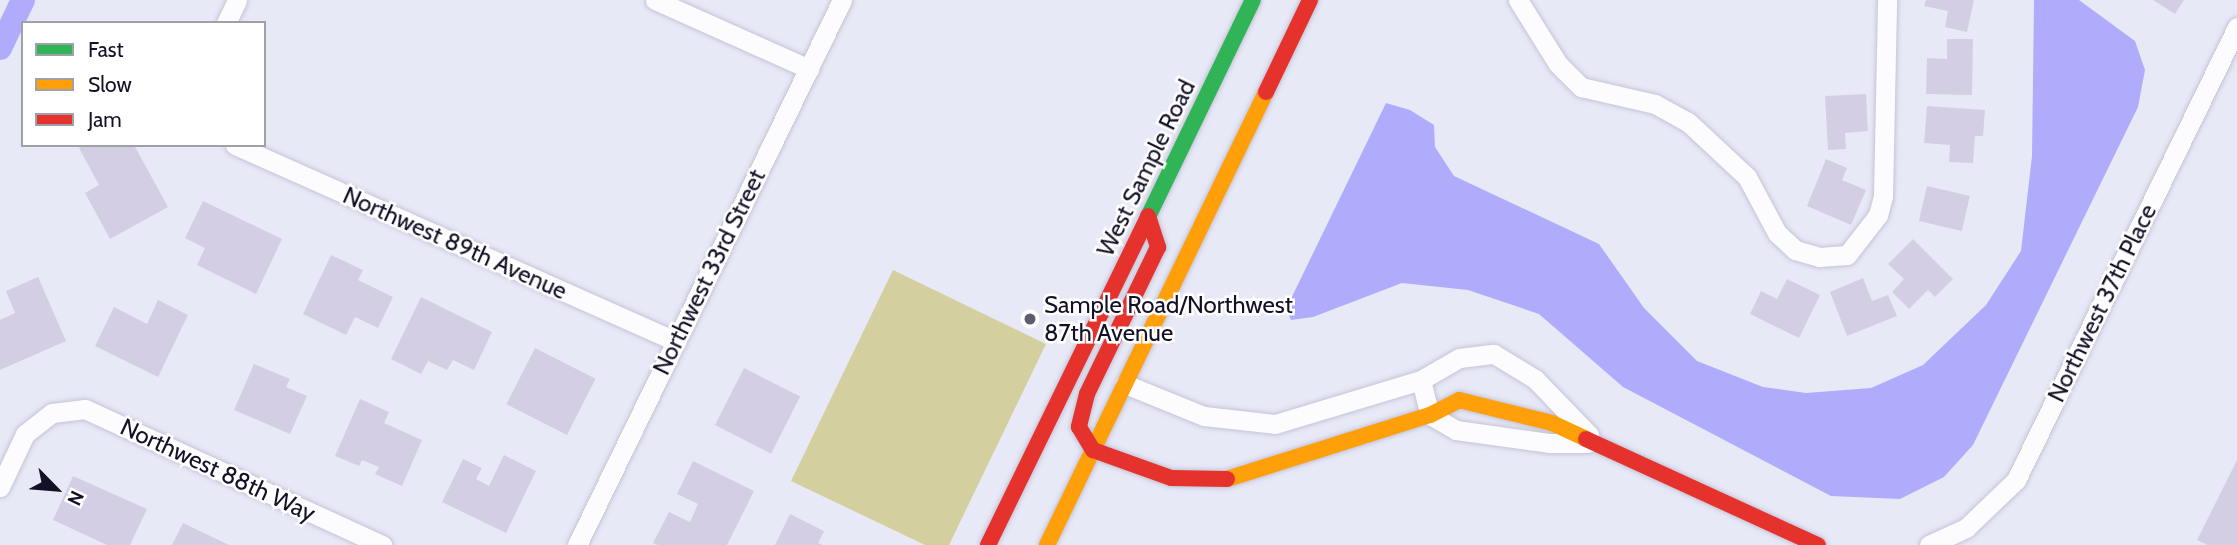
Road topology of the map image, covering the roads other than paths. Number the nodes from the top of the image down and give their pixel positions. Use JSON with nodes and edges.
{"nodes":[{"id":1,"x":237,"y":0,"type":"edge"},
{"id":2,"x":655,"y":0,"type":"edge"},
{"id":3,"x":842,"y":0,"type":"edge"},
{"id":4,"x":1253,"y":0,"type":"edge"},
{"id":5,"x":1310,"y":0,"type":"edge"},
{"id":6,"x":1518,"y":0,"type":"edge"},
{"id":7,"x":1887,"y":0,"type":"edge"},
{"id":8,"x":227,"y":21,"type":"edge"},
{"id":9,"x":2237,"y":27,"type":"edge"},
{"id":10,"x":809,"y":69,"type":"junction"},
{"id":11,"x":240,"y":147,"type":"edge"},
{"id":12,"x":1148,"y":216,"type":"junction"},
{"id":13,"x":676,"y":341,"type":"junction"},
{"id":14,"x":1421,"y":380,"type":"junction"},
{"id":15,"x":1125,"y":383,"type":"junction"},
{"id":16,"x":1430,"y":415,"type":"junction"},
{"id":17,"x":1597,"y":443,"type":"junction"},
{"id":18,"x":1093,"y":450,"type":"junction"},
{"id":19,"x":0,"y":487,"type":"edge"},
{"id":20,"x":382,"y":545,"type":"edge"},
{"id":21,"x":578,"y":545,"type":"edge"},
{"id":22,"x":988,"y":545,"type":"edge"},
{"id":23,"x":1047,"y":545,"type":"edge"},
{"id":24,"x":1818,"y":545,"type":"edge"},
{"id":25,"x":1929,"y":545,"type":"edge"}],
"edges":[{"from":1,"to":8,"type":"street"},
{"from":2,"to":10,"type":"street"},
{"from":3,"to":10,"type":"street","name":"Northwest 33rd Street"},
{"from":4,"to":12,"type":"main road","name":"West Sample Road"},
{"from":5,"to":15,"type":"main road"},
{"from":6,"to":7,"type":"street"},
{"from":9,"to":25,"type":"street","name":"Northwest 37th Place"},
{"from":10,"to":13,"type":"street","name":"Northwest 33rd Street"},
{"from":11,"to":13,"type":"street","name":"Northwest 89th Avenue"},
{"from":12,"to":18,"type":"main road"},
{"from":12,"to":22,"type":"main road","name":"West Sample Road"},
{"from":13,"to":21,"type":"street","name":"Northwest 33rd Street"},
{"from":14,"to":15,"type":"street"},
{"from":14,"to":16,"type":"street"},
{"from":14,"to":17,"type":"street"},
{"from":15,"to":18,"type":"main road"},
{"from":16,"to":17,"type":"street"},
{"from":16,"to":17,"type":"main road"},
{"from":16,"to":18,"type":"main road"},
{"from":17,"to":24,"type":"main road"},
{"from":18,"to":23,"type":"main road"},
{"from":19,"to":20,"type":"street","name":"Northwest 88th Way"}]}
